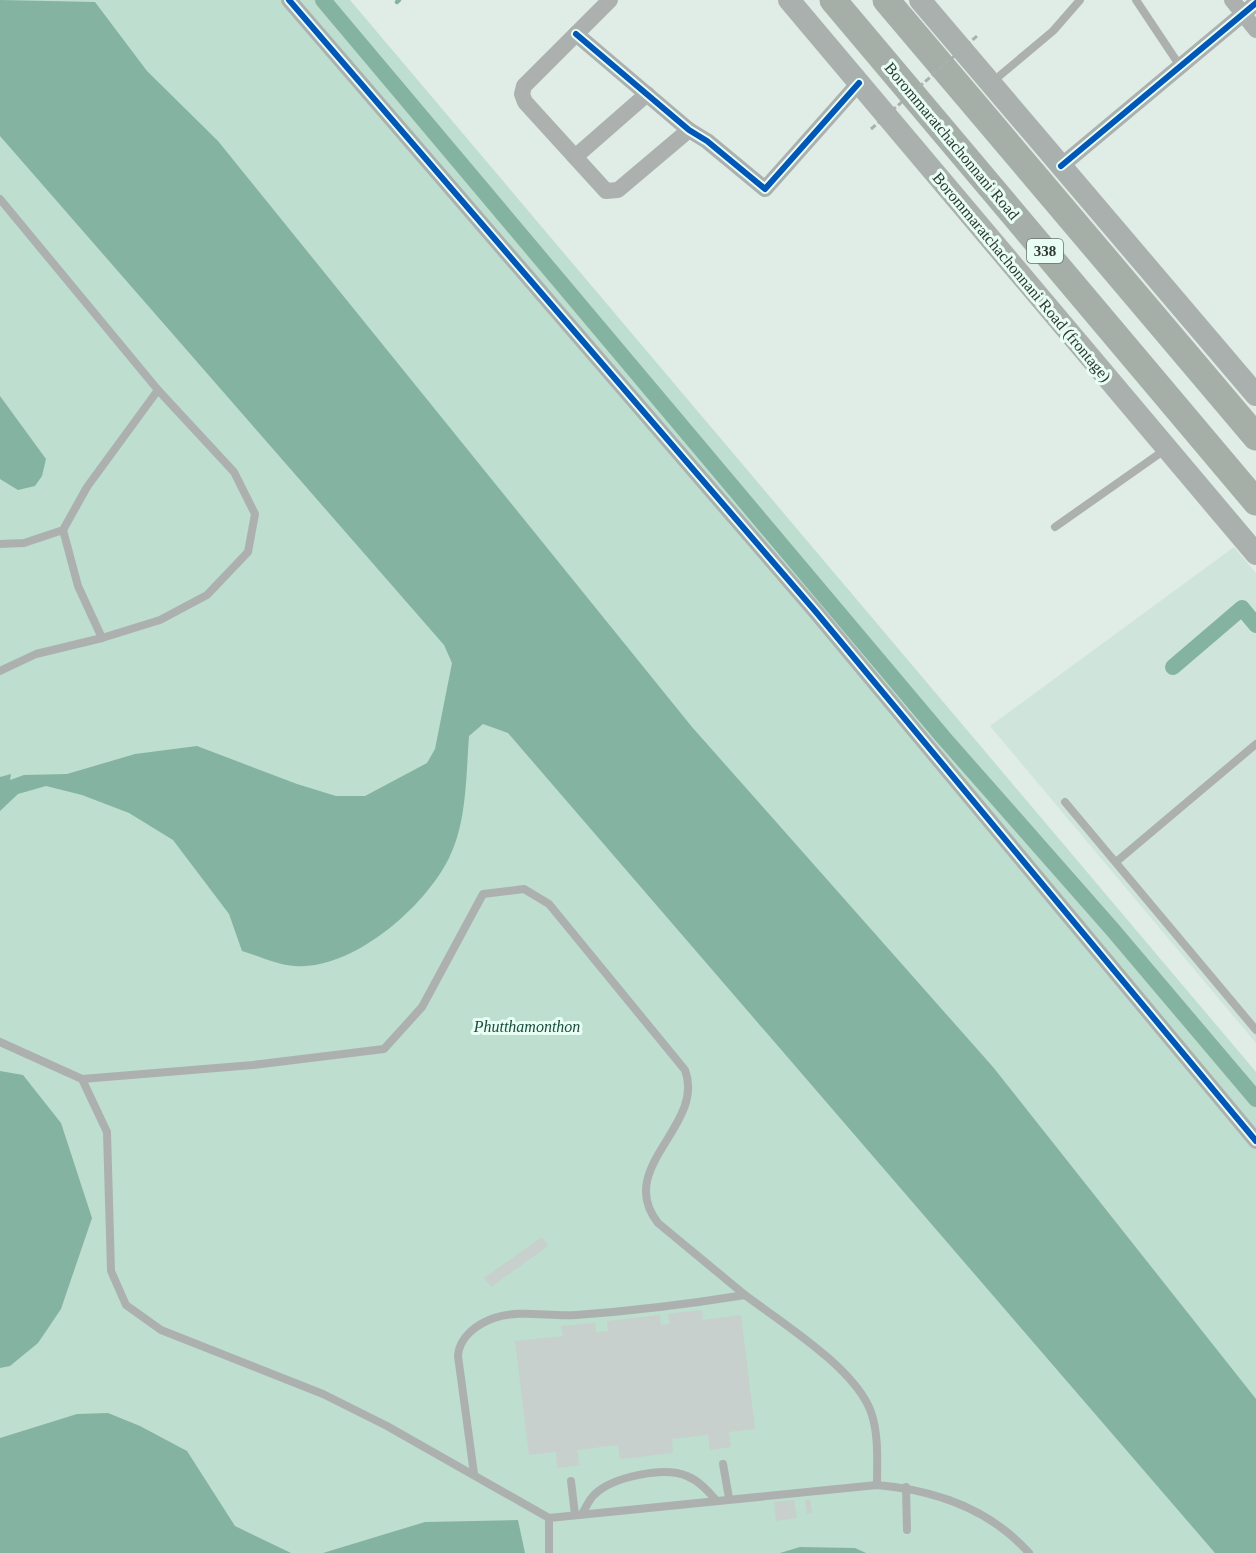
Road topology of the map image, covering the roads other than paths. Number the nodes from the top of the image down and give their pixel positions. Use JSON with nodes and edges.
{"nodes":[{"id":1,"x":289,"y":0,"type":"edge"},
{"id":2,"x":610,"y":0,"type":"edge"},
{"id":3,"x":789,"y":0,"type":"edge"},
{"id":4,"x":833,"y":0,"type":"edge"},
{"id":5,"x":886,"y":0,"type":"edge"},
{"id":6,"x":920,"y":0,"type":"edge"},
{"id":7,"x":1080,"y":0,"type":"edge"},
{"id":8,"x":1136,"y":0,"type":"edge"},
{"id":9,"x":1232,"y":0,"type":"edge"},
{"id":10,"x":1249,"y":8,"type":"edge"},
{"id":11,"x":1256,"y":30,"type":"edge"},
{"id":12,"x":576,"y":34,"type":"junction"},
{"id":13,"x":1180,"y":66,"type":"junction"},
{"id":14,"x":991,"y":83,"type":"junction"},
{"id":15,"x":859,"y":84,"type":"junction"},
{"id":16,"x":647,"y":94,"type":"junction"},
{"id":17,"x":689,"y":130,"type":"junction"},
{"id":18,"x":575,"y":157,"type":"junction"},
{"id":19,"x":1061,"y":166,"type":"junction"},
{"id":20,"x":0,"y":199,"type":"edge"},
{"id":21,"x":158,"y":390,"type":"junction"},
{"id":22,"x":1256,"y":395,"type":"edge"},
{"id":23,"x":1256,"y":437,"type":"edge"},
{"id":24,"x":1167,"y":448,"type":"junction"},
{"id":25,"x":1256,"y":502,"type":"edge"},
{"id":26,"x":1055,"y":527,"type":"dead end"},
{"id":27,"x":63,"y":530,"type":"junction"},
{"id":28,"x":0,"y":544,"type":"edge"},
{"id":29,"x":1256,"y":554,"type":"edge"},
{"id":30,"x":102,"y":638,"type":"junction"},
{"id":31,"x":0,"y":671,"type":"edge"},
{"id":32,"x":1256,"y":744,"type":"edge"},
{"id":33,"x":1065,"y":802,"type":"dead end"},
{"id":34,"x":1116,"y":862,"type":"junction"},
{"id":35,"x":1256,"y":1030,"type":"edge"},
{"id":36,"x":0,"y":1042,"type":"edge"},
{"id":37,"x":81,"y":1079,"type":"junction"},
{"id":38,"x":1256,"y":1141,"type":"edge"},
{"id":39,"x":745,"y":1295,"type":"junction"},
{"id":40,"x":723,"y":1464,"type":"dead end"},
{"id":41,"x":474,"y":1474,"type":"junction"},
{"id":42,"x":571,"y":1481,"type":"dead end"},
{"id":43,"x":877,"y":1485,"type":"junction"},
{"id":44,"x":906,"y":1487,"type":"junction"},
{"id":45,"x":729,"y":1498,"type":"junction"},
{"id":46,"x":716,"y":1500,"type":"junction"},
{"id":47,"x":579,"y":1514,"type":"junction"},
{"id":48,"x":549,"y":1518,"type":"junction"},
{"id":49,"x":907,"y":1530,"type":"dead end"},
{"id":50,"x":549,"y":1553,"type":"edge"},
{"id":51,"x":1029,"y":1553,"type":"edge"}],
"edges":[{"from":1,"to":38,"type":"street"},
{"from":2,"to":12,"type":"street"},
{"from":3,"to":15,"type":"main road","name":"Borommaratchachonnani Road (frontage)","number":"338"},
{"from":4,"to":25,"type":"highway","name":"Borommaratchachonnani Road","number":"338"},
{"from":5,"to":23,"type":"highway","number":"338"},
{"from":6,"to":14,"type":"main road"},
{"from":7,"to":14,"type":"lane"},
{"from":8,"to":13,"type":"lane"},
{"from":9,"to":10,"type":"street"},
{"from":10,"to":11,"type":"street"},
{"from":10,"to":13,"type":"street"},
{"from":12,"to":16,"type":"street"},
{"from":12,"to":18,"type":"street"},
{"from":13,"to":19,"type":"street"},
{"from":14,"to":19,"type":"main road"},
{"from":15,"to":17,"type":"street"},
{"from":15,"to":24,"type":"main road","name":"Borommaratchachonnani Road (frontage)","number":"338"},
{"from":16,"to":17,"type":"street"},
{"from":16,"to":18,"type":"street"},
{"from":17,"to":18,"type":"street"},
{"from":19,"to":22,"type":"main road"},
{"from":20,"to":21,"type":"lane"},
{"from":21,"to":27,"type":"lane"},
{"from":21,"to":30,"type":"lane"},
{"from":24,"to":26,"type":"lane"},
{"from":24,"to":29,"type":"main road","name":"Borommaratchachonnani Road (frontage)","number":"338"},
{"from":27,"to":28,"type":"lane"},
{"from":27,"to":30,"type":"lane"},
{"from":30,"to":31,"type":"lane"},
{"from":32,"to":34,"type":"lane"},
{"from":33,"to":34,"type":"lane"},
{"from":34,"to":35,"type":"lane"},
{"from":36,"to":37,"type":"lane"},
{"from":37,"to":39,"type":"lane"},
{"from":37,"to":41,"type":"lane"},
{"from":39,"to":41,"type":"lane"},
{"from":39,"to":43,"type":"lane"},
{"from":40,"to":45,"type":"lane"},
{"from":41,"to":48,"type":"lane"},
{"from":42,"to":47,"type":"lane"},
{"from":43,"to":44,"type":"lane"},
{"from":43,"to":45,"type":"lane"},
{"from":44,"to":49,"type":"lane"},
{"from":44,"to":51,"type":"lane"},
{"from":45,"to":46,"type":"lane"},
{"from":46,"to":47,"type":"lane"},
{"from":46,"to":47,"type":"lane"},
{"from":47,"to":48,"type":"lane"},
{"from":48,"to":50,"type":"lane"}]}
